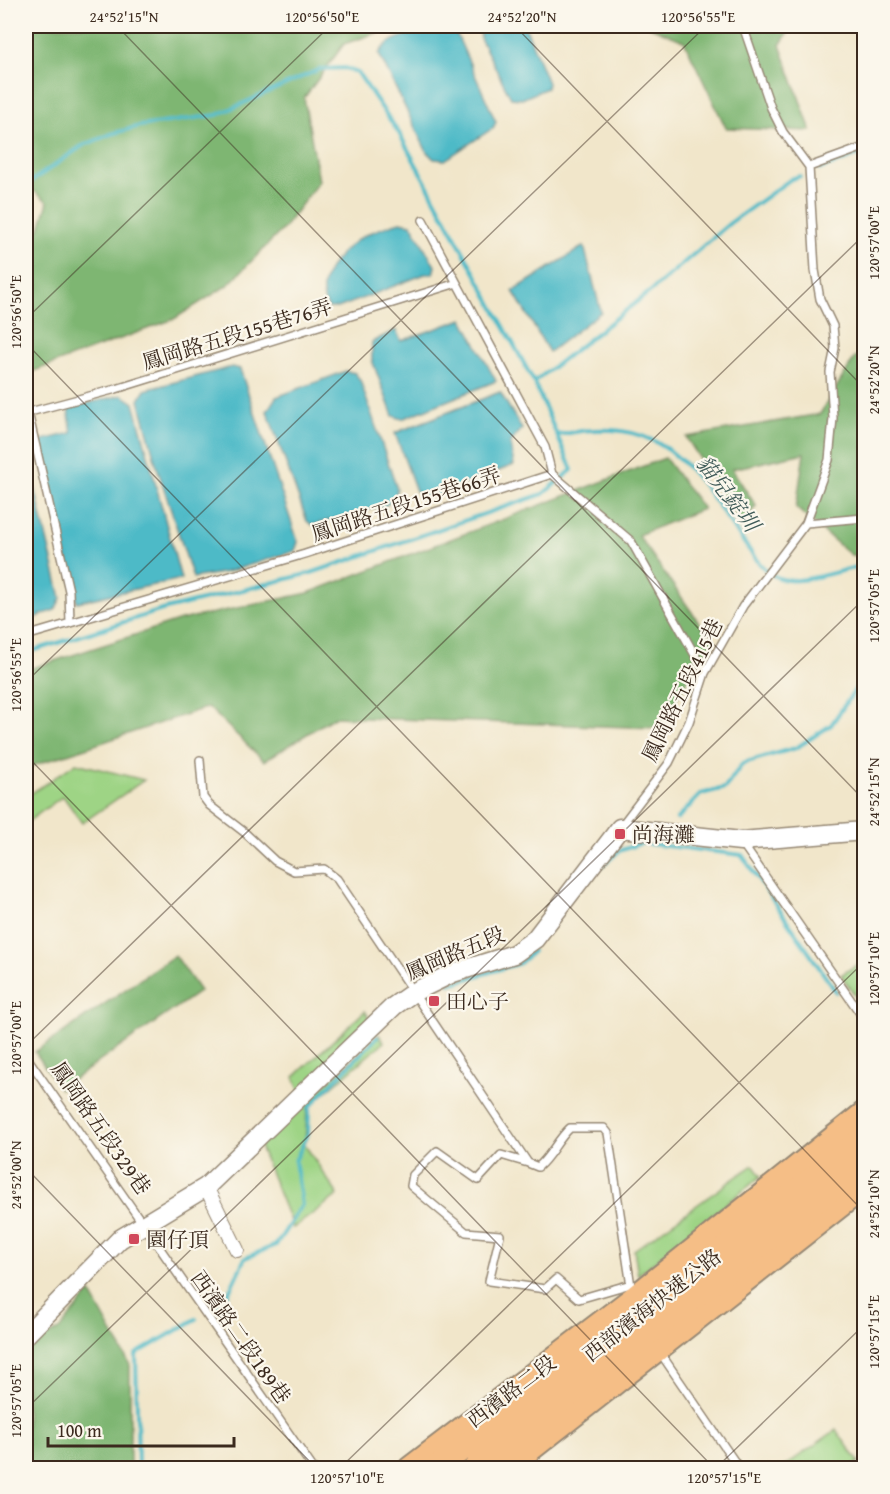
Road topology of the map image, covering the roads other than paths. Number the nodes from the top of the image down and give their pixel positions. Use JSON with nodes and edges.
{"nodes":[{"id":1,"x":743,"y":26,"type":"edge"},
{"id":2,"x":864,"y":147,"type":"edge"},
{"id":3,"x":809,"y":167,"type":"junction"},
{"id":4,"x":423,"y":220,"type":"dead end"},
{"id":5,"x":457,"y":283,"type":"junction"},
{"id":6,"x":27,"y":413,"type":"edge"},
{"id":7,"x":552,"y":474,"type":"junction"},
{"id":8,"x":864,"y":518,"type":"edge"},
{"id":9,"x":806,"y":523,"type":"junction"},
{"id":10,"x":70,"y":623,"type":"junction"},
{"id":11,"x":26,"y":636,"type":"edge"},
{"id":12,"x":705,"y":673,"type":"junction"},
{"id":13,"x":200,"y":760,"type":"dead end"},
{"id":14,"x":620,"y":828,"type":"junction"},
{"id":15,"x":864,"y":831,"type":"edge"},
{"id":16,"x":741,"y":841,"type":"junction"},
{"id":17,"x":414,"y":992,"type":"junction"},
{"id":18,"x":864,"y":1019,"type":"edge"},
{"id":19,"x":26,"y":1056,"type":"edge"},
{"id":20,"x":864,"y":1113,"type":"edge"},
{"id":21,"x":864,"y":1138,"type":"edge"},
{"id":22,"x":528,"y":1163,"type":"junction"},
{"id":23,"x":864,"y":1163,"type":"edge"},
{"id":24,"x":206,"y":1187,"type":"junction"},
{"id":25,"x":864,"y":1187,"type":"edge"},
{"id":26,"x":141,"y":1224,"type":"junction"},
{"id":27,"x":237,"y":1250,"type":"dead end"},
{"id":28,"x":641,"y":1317,"type":"junction"},
{"id":29,"x":26,"y":1335,"type":"edge"},
{"id":30,"x":313,"y":1468,"type":"edge"},
{"id":31,"x":410,"y":1468,"type":"edge"},
{"id":32,"x":436,"y":1468,"type":"edge"},
{"id":33,"x":476,"y":1468,"type":"edge"},
{"id":34,"x":507,"y":1468,"type":"edge"},
{"id":35,"x":739,"y":1468,"type":"edge"}],
"edges":[{"from":1,"to":3,"type":"lane"},
{"from":2,"to":3,"type":"lane"},
{"from":3,"to":9,"type":"lane","name":"鳳岡路五段415巷"},
{"from":4,"to":5,"type":"lane"},
{"from":5,"to":6,"type":"lane","name":"鳳岡路五段155巷76弄"},
{"from":5,"to":7,"type":"lane"},
{"from":6,"to":10,"type":"lane"},
{"from":7,"to":10,"type":"lane","name":"鳳岡路五段155巷66弄"},
{"from":7,"to":12,"type":"lane"},
{"from":8,"to":9,"type":"lane"},
{"from":9,"to":12,"type":"lane","name":"鳳岡路五段415巷"},
{"from":10,"to":11,"type":"lane","name":"鳳岡路五段155巷66弄"},
{"from":12,"to":14,"type":"lane","name":"鳳岡路五段415巷"},
{"from":13,"to":17,"type":"lane"},
{"from":14,"to":16,"type":"street"},
{"from":14,"to":17,"type":"street","name":"鳳岡路五段"},
{"from":15,"to":16,"type":"street"},
{"from":16,"to":18,"type":"lane"},
{"from":17,"to":22,"type":"lane"},
{"from":17,"to":24,"type":"street","name":"鳳岡路五段"},
{"from":19,"to":26,"type":"lane","name":"鳳岡路五段329巷"},
{"from":20,"to":28,"type":"main road","name":"西濱路二段"},
{"from":21,"to":28,"type":"highway","name":"西部濱海快速公路"},
{"from":22,"to":28,"type":"lane"},
{"from":22,"to":28,"type":"lane"},
{"from":23,"to":28,"type":"highway","name":"西部濱海快速公路"},
{"from":24,"to":26,"type":"street","name":"鳳岡路五段"},
{"from":24,"to":27,"type":"street"},
{"from":25,"to":28,"type":"main road","name":"西濱路二段"},
{"from":26,"to":29,"type":"street","name":"鳳岡路五段"},
{"from":26,"to":30,"type":"lane","name":"西濱路二段189巷"},
{"from":28,"to":31,"type":"main road","name":"西濱路二段"},
{"from":28,"to":32,"type":"highway","name":"西部濱海快速公路"},
{"from":28,"to":33,"type":"highway","name":"西部濱海快速公路"},
{"from":28,"to":34,"type":"main road","name":"西濱路二段"},
{"from":28,"to":35,"type":"lane"}]}
